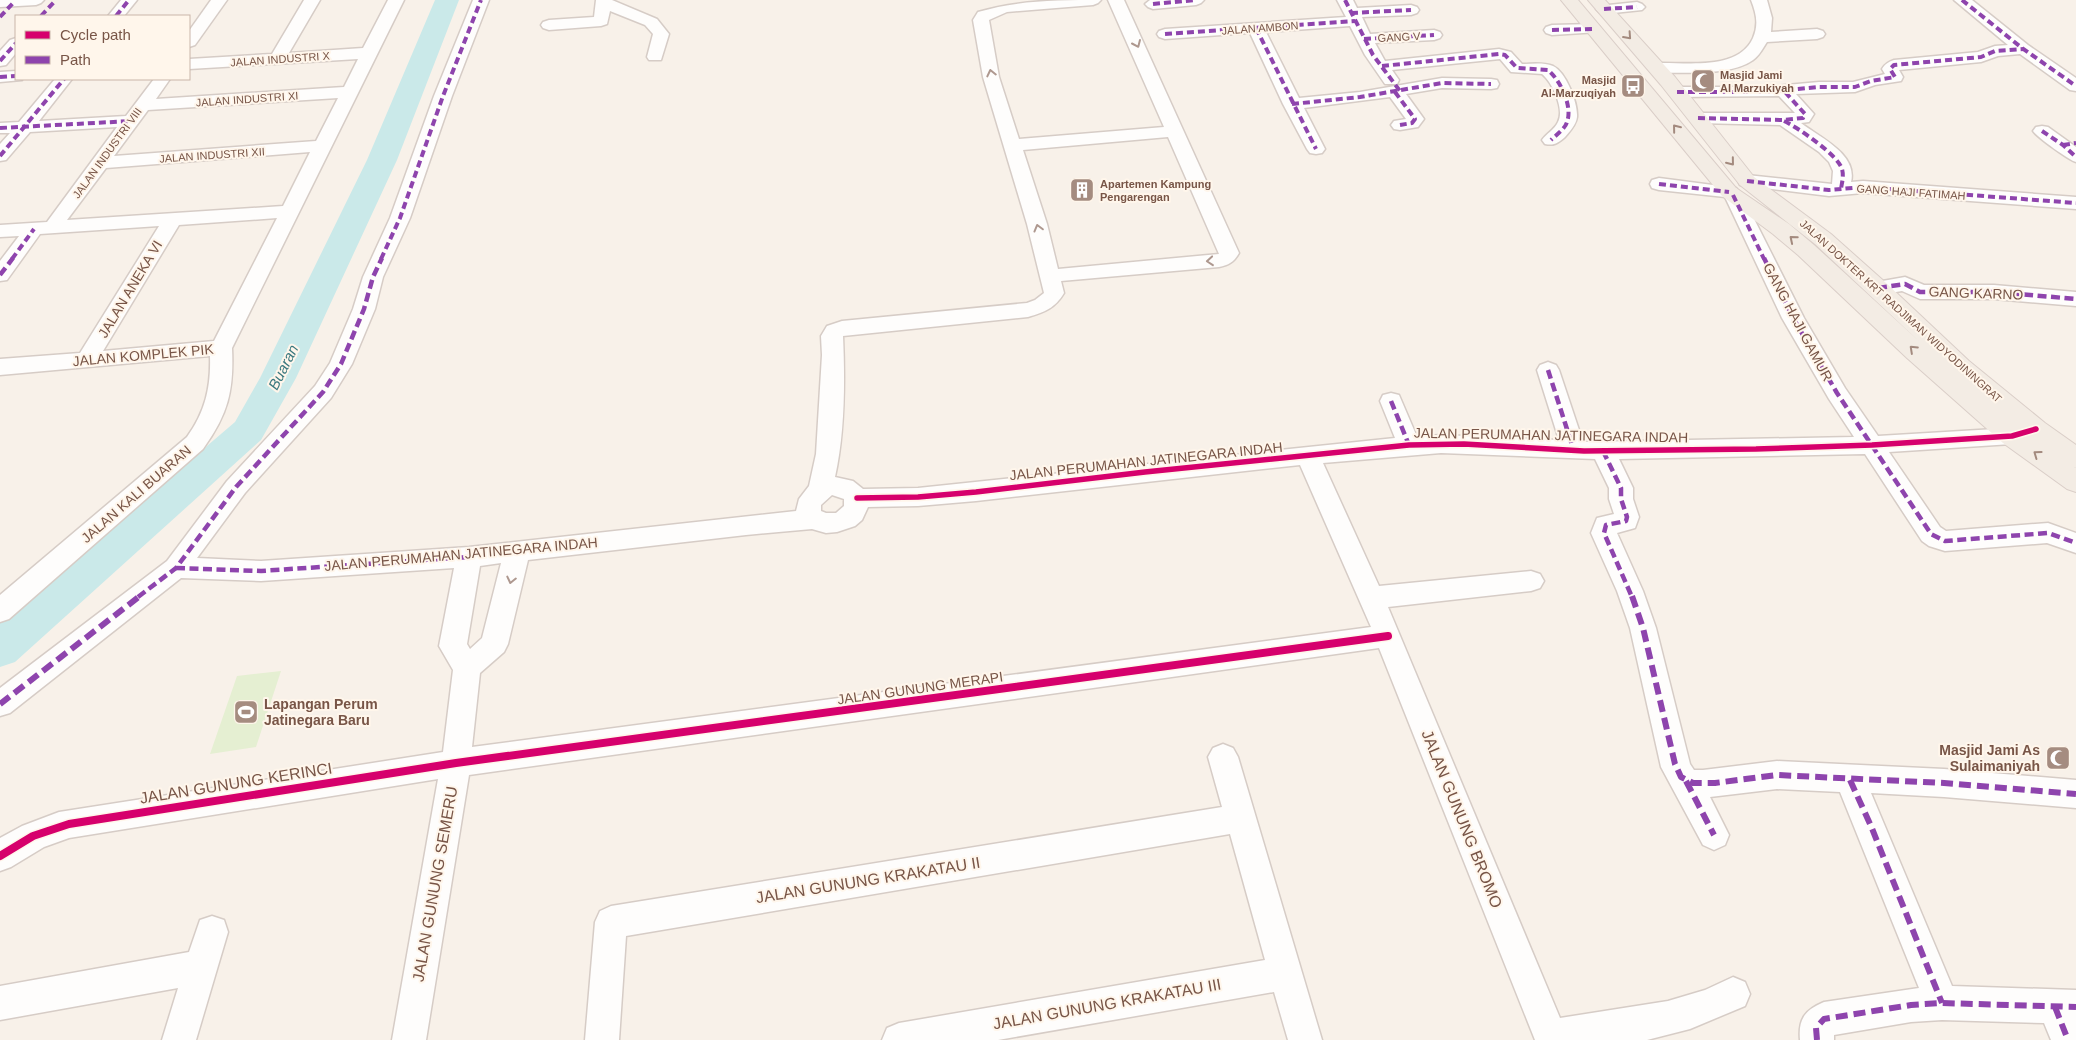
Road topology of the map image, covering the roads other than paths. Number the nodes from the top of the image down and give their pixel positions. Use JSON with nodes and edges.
{"nodes":[{"id":1,"x":36,"y":0,"type":"edge"},
{"id":2,"x":56,"y":0,"type":"edge"},
{"id":3,"x":129,"y":0,"type":"edge"},
{"id":4,"x":219,"y":0,"type":"edge"},
{"id":5,"x":312,"y":0,"type":"edge"},
{"id":6,"x":396,"y":0,"type":"edge"},
{"id":7,"x":481,"y":0,"type":"edge"},
{"id":8,"x":1093,"y":0,"type":"edge"},
{"id":9,"x":1116,"y":0,"type":"edge"},
{"id":10,"x":1196,"y":0,"type":"edge"},
{"id":11,"x":1569,"y":0,"type":"edge"},
{"id":12,"x":1759,"y":0,"type":"edge"},
{"id":13,"x":1962,"y":0,"type":"edge"},
{"id":14,"x":604,"y":1,"type":"edge"},
{"id":15,"x":8,"y":2,"type":"edge"},
{"id":16,"x":1153,"y":4,"type":"dead end"},
{"id":17,"x":1600,"y":4,"type":"edge"},
{"id":18,"x":1637,"y":7,"type":"dead end"},
{"id":19,"x":1411,"y":10,"type":"dead end"},
{"id":20,"x":1350,"y":11,"type":"edge"},
{"id":21,"x":42,"y":15,"type":"edge"},
{"id":22,"x":117,"y":15,"type":"edge"},
{"id":23,"x":0,"y":17,"type":"edge"},
{"id":24,"x":548,"y":25,"type":"dead end"},
{"id":25,"x":1256,"y":28,"type":"junction"},
{"id":26,"x":1593,"y":29,"type":"junction"},
{"id":27,"x":1552,"y":30,"type":"dead end"},
{"id":28,"x":1165,"y":34,"type":"dead end"},
{"id":29,"x":1817,"y":34,"type":"dead end"},
{"id":30,"x":1434,"y":35,"type":"dead end"},
{"id":31,"x":1762,"y":37,"type":"junction"},
{"id":32,"x":1364,"y":39,"type":"junction"},
{"id":33,"x":190,"y":41,"type":"edge"},
{"id":34,"x":15,"y":44,"type":"edge"},
{"id":35,"x":2024,"y":49,"type":"junction"},
{"id":36,"x":370,"y":53,"type":"junction"},
{"id":37,"x":656,"y":57,"type":"dead end"},
{"id":38,"x":278,"y":58,"type":"junction"},
{"id":39,"x":0,"y":61,"type":"edge"},
{"id":40,"x":190,"y":64,"type":"edge"},
{"id":41,"x":1382,"y":66,"type":"junction"},
{"id":42,"x":1657,"y":68,"type":"junction"},
{"id":43,"x":15,"y":76,"type":"edge"},
{"id":44,"x":0,"y":77,"type":"edge"},
{"id":45,"x":63,"y":80,"type":"edge"},
{"id":46,"x":161,"y":80,"type":"edge"},
{"id":47,"x":1491,"y":84,"type":"dead end"},
{"id":48,"x":2076,"y":86,"type":"edge"},
{"id":49,"x":1398,"y":91,"type":"junction"},
{"id":50,"x":351,"y":92,"type":"junction"},
{"id":51,"x":1677,"y":92,"type":"junction"},
{"id":52,"x":1785,"y":92,"type":"junction"},
{"id":53,"x":1292,"y":104,"type":"junction"},
{"id":54,"x":142,"y":105,"type":"junction"},
{"id":55,"x":1698,"y":118,"type":"junction"},
{"id":56,"x":131,"y":120,"type":"junction"},
{"id":57,"x":1782,"y":120,"type":"junction"},
{"id":58,"x":1400,"y":125,"type":"dead end"},
{"id":59,"x":24,"y":127,"type":"junction"},
{"id":60,"x":0,"y":128,"type":"edge"},
{"id":61,"x":1175,"y":130,"type":"junction"},
{"id":62,"x":2042,"y":131,"type":"dead end"},
{"id":63,"x":1551,"y":140,"type":"dead end"},
{"id":64,"x":1013,"y":145,"type":"junction"},
{"id":65,"x":324,"y":146,"type":"junction"},
{"id":66,"x":1316,"y":149,"type":"dead end"},
{"id":67,"x":2072,"y":149,"type":"edge"},
{"id":68,"x":0,"y":156,"type":"edge"},
{"id":69,"x":100,"y":163,"type":"junction"},
{"id":70,"x":1659,"y":184,"type":"dead end"},
{"id":71,"x":1736,"y":189,"type":"junction"},
{"id":72,"x":1841,"y":189,"type":"junction"},
{"id":73,"x":2076,"y":203,"type":"edge"},
{"id":74,"x":291,"y":211,"type":"junction"},
{"id":75,"x":173,"y":219,"type":"junction"},
{"id":76,"x":43,"y":228,"type":"junction"},
{"id":77,"x":0,"y":231,"type":"edge"},
{"id":78,"x":0,"y":275,"type":"edge"},
{"id":79,"x":1050,"y":276,"type":"junction"},
{"id":80,"x":1878,"y":288,"type":"junction"},
{"id":81,"x":2074,"y":302,"type":"edge"},
{"id":82,"x":221,"y":348,"type":"junction"},
{"id":83,"x":87,"y":359,"type":"junction"},
{"id":84,"x":0,"y":367,"type":"edge"},
{"id":85,"x":1548,"y":370,"type":"dead end"},
{"id":86,"x":1392,"y":401,"type":"dead end"},
{"id":87,"x":2036,"y":429,"type":"junction"},
{"id":88,"x":2012,"y":436,"type":"junction"},
{"id":89,"x":1409,"y":445,"type":"junction"},
{"id":90,"x":1872,"y":445,"type":"junction"},
{"id":91,"x":1574,"y":451,"type":"junction"},
{"id":92,"x":1603,"y":451,"type":"junction"},
{"id":93,"x":828,"y":454,"type":"junction"},
{"id":94,"x":1308,"y":456,"type":"junction"},
{"id":95,"x":2076,"y":458,"type":"edge"},
{"id":96,"x":2076,"y":482,"type":"edge"},
{"id":97,"x":852,"y":501,"type":"junction"},
{"id":98,"x":814,"y":504,"type":"junction"},
{"id":99,"x":2076,"y":542,"type":"edge"},
{"id":100,"x":517,"y":552,"type":"junction"},
{"id":101,"x":469,"y":557,"type":"junction"},
{"id":102,"x":176,"y":568,"type":"junction"},
{"id":103,"x":1531,"y":581,"type":"dead end"},
{"id":104,"x":1371,"y":598,"type":"junction"},
{"id":105,"x":0,"y":610,"type":"edge"},
{"id":106,"x":1388,"y":636,"type":"junction"},
{"id":107,"x":467,"y":668,"type":"junction"},
{"id":108,"x":0,"y":704,"type":"edge"},
{"id":109,"x":1223,"y":757,"type":"dead end"},
{"id":110,"x":456,"y":763,"type":"junction"},
{"id":111,"x":1850,"y":780,"type":"junction"},
{"id":112,"x":1686,"y":781,"type":"junction"},
{"id":113,"x":2076,"y":794,"type":"edge"},
{"id":114,"x":1241,"y":818,"type":"junction"},
{"id":115,"x":1714,"y":834,"type":"dead end"},
{"id":116,"x":11,"y":848,"type":"edge"},
{"id":117,"x":212,"y":932,"type":"dead end"},
{"id":118,"x":201,"y":967,"type":"junction"},
{"id":119,"x":1286,"y":973,"type":"junction"},
{"id":120,"x":1734,"y":994,"type":"dead end"},
{"id":121,"x":0,"y":1003,"type":"edge"},
{"id":122,"x":1942,"y":1003,"type":"junction"},
{"id":123,"x":2065,"y":1007,"type":"edge"},
{"id":124,"x":1551,"y":1038,"type":"edge"},
{"id":125,"x":179,"y":1040,"type":"edge"},
{"id":126,"x":409,"y":1040,"type":"edge"},
{"id":127,"x":602,"y":1040,"type":"edge"},
{"id":128,"x":899,"y":1040,"type":"edge"},
{"id":129,"x":1305,"y":1040,"type":"edge"},
{"id":130,"x":1816,"y":1040,"type":"edge"},
{"id":131,"x":2068,"y":1040,"type":"edge"}],
"edges":[{"from":1,"to":15,"type":"street"},
{"from":2,"to":21,"type":"street"},
{"from":3,"to":22,"type":"street"},
{"from":4,"to":33,"type":"street"},
{"from":5,"to":38,"type":"street"},
{"from":6,"to":36,"type":"street","name":"JALAN KOMPLEK PIK"},
{"from":7,"to":102,"type":"street"},
{"from":64,"to":8,"type":"street","one_way":true},
{"from":9,"to":61,"type":"street","one_way":true},
{"from":10,"to":16,"type":"street"},
{"from":11,"to":26,"type":"main road","name":"JALAN DOKTER KRT RADJIMAN WIDYODININGRAT"},
{"from":12,"to":31,"type":"street"},
{"from":13,"to":35,"type":"street"},
{"from":14,"to":24,"type":"street"},
{"from":14,"to":37,"type":"street"},
{"from":15,"to":23,"type":"street"},
{"from":17,"to":18,"type":"street"},
{"from":17,"to":42,"type":"main road","name":"JALAN DOKTER KRT RADJIMAN WIDYODININGRAT","one_way":true},
{"from":19,"to":20,"type":"street","name":"JALAN AMBON"},
{"from":20,"to":25,"type":"street","name":"JALAN AMBON"},
{"from":20,"to":32,"type":"street"},
{"from":25,"to":28,"type":"street","name":"JALAN AMBON"},
{"from":25,"to":53,"type":"street"},
{"from":26,"to":27,"type":"street"},
{"from":71,"to":26,"type":"main road","name":"JALAN DOKTER KRT RADJIMAN WIDYODININGRAT","one_way":true},
{"from":29,"to":31,"type":"street"},
{"from":30,"to":32,"type":"street","name":"GANG V"},
{"from":31,"to":42,"type":"street"},
{"from":32,"to":41,"type":"street"},
{"from":34,"to":39,"type":"street"},
{"from":35,"to":48,"type":"street"},
{"from":35,"to":52,"type":"street"},
{"from":36,"to":38,"type":"street","name":"JALAN INDUSTRI X"},
{"from":36,"to":50,"type":"street","name":"JALAN KOMPLEK PIK"},
{"from":38,"to":40,"type":"street","name":"JALAN INDUSTRI X"},
{"from":41,"to":49,"type":"street"},
{"from":41,"to":63,"type":"street"},
{"from":42,"to":51,"type":"main road","name":"JALAN DOKTER KRT RADJIMAN WIDYODININGRAT"},
{"from":43,"to":44,"type":"street"},
{"from":45,"to":59,"type":"street"},
{"from":46,"to":54,"type":"street","name":"JALAN INDUSTRI VIII"},
{"from":47,"to":49,"type":"street"},
{"from":49,"to":53,"type":"street"},
{"from":49,"to":58,"type":"street"},
{"from":50,"to":54,"type":"street","name":"JALAN INDUSTRI XI"},
{"from":50,"to":65,"type":"street","name":"JALAN KOMPLEK PIK"},
{"from":51,"to":52,"type":"street"},
{"from":51,"to":55,"type":"main road","name":"JALAN DOKTER KRT RADJIMAN WIDYODININGRAT"},
{"from":52,"to":57,"type":"street"},
{"from":53,"to":66,"type":"street"},
{"from":54,"to":56,"type":"street","name":"JALAN INDUSTRI VIII"},
{"from":55,"to":57,"type":"street"},
{"from":55,"to":71,"type":"main road","name":"JALAN DOKTER KRT RADJIMAN WIDYODININGRAT","one_way":true},
{"from":56,"to":59,"type":"street"},
{"from":56,"to":69,"type":"street","name":"JALAN INDUSTRI VIII"},
{"from":57,"to":72,"type":"street"},
{"from":59,"to":60,"type":"street"},
{"from":59,"to":68,"type":"street"},
{"from":61,"to":64,"type":"street"},
{"from":61,"to":79,"type":"street","one_way":true},
{"from":62,"to":67,"type":"street"},
{"from":79,"to":64,"type":"street","one_way":true},
{"from":65,"to":69,"type":"street","name":"JALAN INDUSTRI XII"},
{"from":65,"to":74,"type":"street","name":"JALAN KOMPLEK PIK"},
{"from":69,"to":76,"type":"street","name":"JALAN INDUSTRI VIII"},
{"from":70,"to":71,"type":"street","name":"GANG HAJI FATIMAH"},
{"from":71,"to":72,"type":"street","name":"GANG HAJI FATIMAH"},
{"from":71,"to":80,"type":"main road","name":"JALAN DOKTER KRT RADJIMAN WIDYODININGRAT"},
{"from":88,"to":71,"type":"main road","name":"JALAN DOKTER KRT RADJIMAN WIDYODININGRAT","one_way":true},
{"from":71,"to":90,"type":"street","name":"GANG HAJI GAMUR"},
{"from":72,"to":73,"type":"street","name":"GANG HAJI FATIMAH"},
{"from":74,"to":75,"type":"street"},
{"from":74,"to":82,"type":"street","name":"JALAN KOMPLEK PIK"},
{"from":75,"to":76,"type":"street"},
{"from":75,"to":83,"type":"street","name":"JALAN ANEKA VI"},
{"from":76,"to":77,"type":"street"},
{"from":76,"to":78,"type":"street","name":"JALAN INDUSTRI VIII"},
{"from":79,"to":93,"type":"street"},
{"from":80,"to":81,"type":"street","name":"GANG KARNO"},
{"from":80,"to":87,"type":"main road","name":"JALAN DOKTER KRT RADJIMAN WIDYODININGRAT"},
{"from":82,"to":83,"type":"street","name":"JALAN KOMPLEK PIK"},
{"from":82,"to":105,"type":"street","name":"JALAN KALI BUARAN"},
{"from":83,"to":84,"type":"street","name":"JALAN KOMPLEK PIK"},
{"from":85,"to":91,"type":"street"},
{"from":86,"to":89,"type":"street"},
{"from":87,"to":88,"type":"street","name":"JALAN PERUMAHAN JATINEGARA INDAH"},
{"from":87,"to":95,"type":"main road","name":"JALAN DOKTER KRT RADJIMAN WIDYODININGRAT"},
{"from":88,"to":90,"type":"street","name":"JALAN PERUMAHAN JATINEGARA INDAH"},
{"from":96,"to":88,"type":"main road","name":"JALAN DOKTER KRT RADJIMAN WIDYODININGRAT","one_way":true},
{"from":89,"to":91,"type":"street","name":"JALAN PERUMAHAN JATINEGARA INDAH"},
{"from":89,"to":94,"type":"street","name":"JALAN PERUMAHAN JATINEGARA INDAH"},
{"from":90,"to":92,"type":"street","name":"JALAN PERUMAHAN JATINEGARA INDAH"},
{"from":90,"to":99,"type":"street","name":"GANG HAJI GAMUR"},
{"from":91,"to":92,"type":"street","name":"JALAN PERUMAHAN JATINEGARA INDAH"},
{"from":92,"to":112,"type":"street"},
{"from":93,"to":97,"type":"street"},
{"from":93,"to":98,"type":"street"},
{"from":94,"to":97,"type":"street","name":"JALAN PERUMAHAN JATINEGARA INDAH"},
{"from":94,"to":104,"type":"street","name":"JALAN GUNUNG BROMO"},
{"from":97,"to":98,"type":"street"},
{"from":97,"to":98,"type":"street","name":"JALAN PERUMAHAN JATINEGARA INDAH"},
{"from":98,"to":100,"type":"street","name":"JALAN PERUMAHAN JATINEGARA INDAH"},
{"from":100,"to":101,"type":"street","name":"JALAN PERUMAHAN JATINEGARA INDAH"},
{"from":100,"to":107,"type":"street","one_way":true},
{"from":101,"to":102,"type":"street","name":"JALAN PERUMAHAN JATINEGARA INDAH"},
{"from":101,"to":107,"type":"street"},
{"from":102,"to":108,"type":"street"},
{"from":103,"to":104,"type":"street"},
{"from":104,"to":106,"type":"street","name":"JALAN GUNUNG BROMO"},
{"from":106,"to":110,"type":"street","name":"JALAN GUNUNG MERAPI"},
{"from":106,"to":124,"type":"street","name":"JALAN GUNUNG BROMO"},
{"from":107,"to":110,"type":"street","name":"JALAN GUNUNG SEMERU"},
{"from":109,"to":114,"type":"street"},
{"from":110,"to":116,"type":"street","name":"JALAN GUNUNG KERINCI"},
{"from":110,"to":126,"type":"street","name":"JALAN GUNUNG SEMERU"},
{"from":111,"to":112,"type":"street"},
{"from":111,"to":113,"type":"street"},
{"from":111,"to":122,"type":"street"},
{"from":112,"to":115,"type":"street"},
{"from":114,"to":119,"type":"street"},
{"from":114,"to":127,"type":"street","name":"JALAN GUNUNG KRAKATAU II"},
{"from":117,"to":118,"type":"street"},
{"from":118,"to":121,"type":"street"},
{"from":118,"to":125,"type":"street"},
{"from":119,"to":128,"type":"street","name":"JALAN GUNUNG KRAKATAU III"},
{"from":119,"to":129,"type":"street"},
{"from":120,"to":124,"type":"street"},
{"from":122,"to":123,"type":"street"},
{"from":122,"to":130,"type":"street"},
{"from":123,"to":131,"type":"street"}]}
